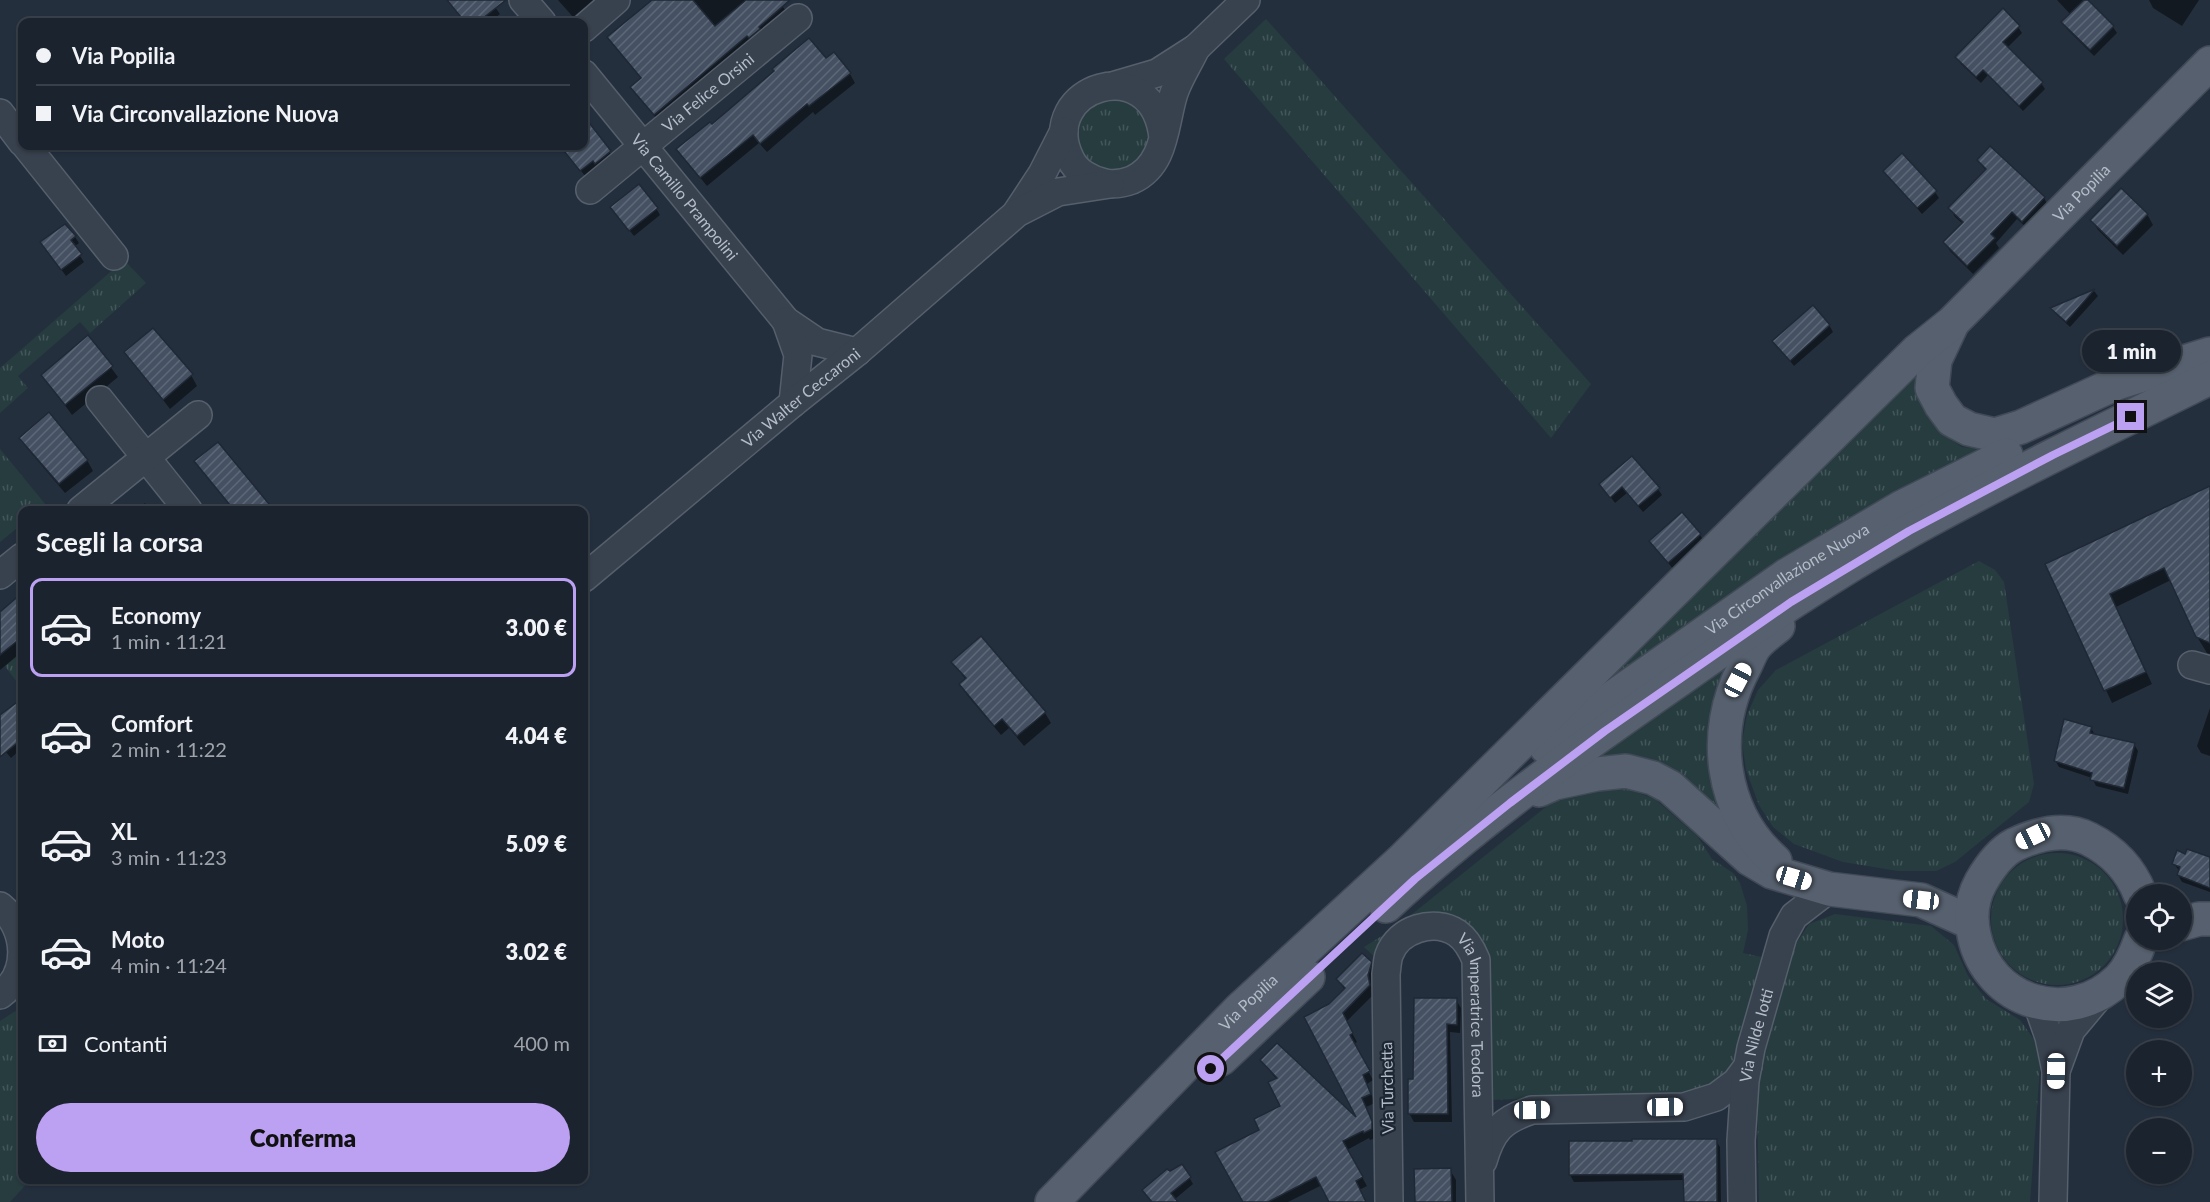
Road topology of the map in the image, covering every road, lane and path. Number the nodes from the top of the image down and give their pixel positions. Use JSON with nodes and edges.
{"nodes":[{"id":1,"x":524,"y":0,"type":"edge"},
{"id":2,"x":616,"y":0,"type":"edge"},
{"id":3,"x":1246,"y":0,"type":"edge"},
{"id":4,"x":539,"y":18,"type":"edge"},
{"id":5,"x":798,"y":18,"type":"dead end"},
{"id":6,"x":588,"y":24,"type":"edge"},
{"id":7,"x":1196,"y":48,"type":"junction"},
{"id":8,"x":2210,"y":63,"type":"edge"},
{"id":9,"x":588,"y":79,"type":"edge"},
{"id":10,"x":1116,"y":85,"type":"junction"},
{"id":11,"x":0,"y":113,"type":"edge"},
{"id":12,"x":1064,"y":131,"type":"junction"},
{"id":13,"x":18,"y":136,"type":"edge"},
{"id":14,"x":1162,"y":138,"type":"junction"},
{"id":15,"x":643,"y":146,"type":"junction"},
{"id":16,"x":29,"y":150,"type":"edge"},
{"id":17,"x":1110,"y":184,"type":"junction"},
{"id":18,"x":590,"y":190,"type":"dead end"},
{"id":19,"x":1017,"y":213,"type":"junction"},
{"id":20,"x":114,"y":256,"type":"dead end"},
{"id":21,"x":786,"y":321,"type":"junction"},
{"id":22,"x":1952,"y":323,"type":"junction"},
{"id":23,"x":857,"y":352,"type":"junction"},
{"id":24,"x":2210,"y":354,"type":"edge"},
{"id":25,"x":2210,"y":378,"type":"edge"},
{"id":26,"x":100,"y":400,"type":"dead end"},
{"id":27,"x":793,"y":403,"type":"junction"},
{"id":28,"x":198,"y":415,"type":"dead end"},
{"id":29,"x":145,"y":458,"type":"junction"},
{"id":30,"x":86,"y":506,"type":"edge"},
{"id":31,"x":185,"y":506,"type":"edge"},
{"id":32,"x":1909,"y":531,"type":"junction"},
{"id":33,"x":18,"y":560,"type":"edge"},
{"id":34,"x":0,"y":575,"type":"edge"},
{"id":35,"x":588,"y":575,"type":"edge"},
{"id":36,"x":1510,"y":803,"type":"junction"},
{"id":37,"x":1408,"y":870,"type":"junction"},
{"id":38,"x":1794,"y":878,"type":"junction"},
{"id":39,"x":2136,"y":884,"type":"edge"},
{"id":40,"x":1830,"y":889,"type":"junction"},
{"id":41,"x":1977,"y":889,"type":"junction"},
{"id":42,"x":1921,"y":900,"type":"junction"},
{"id":43,"x":10,"y":911,"type":"edge"},
{"id":44,"x":1972,"y":923,"type":"junction"},
{"id":45,"x":18,"y":929,"type":"edge"},
{"id":46,"x":2137,"y":950,"type":"edge"},
{"id":47,"x":18,"y":973,"type":"edge"},
{"id":48,"x":1386,"y":974,"type":"joint"},
{"id":49,"x":2102,"y":993,"type":"junction"},
{"id":50,"x":0,"y":995,"type":"edge"},
{"id":51,"x":2037,"y":1003,"type":"junction"},
{"id":52,"x":1748,"y":1066,"type":"junction"},
{"id":53,"x":2056,"y":1071,"type":"junction"},
{"id":54,"x":1480,"y":1174,"type":"junction"},
{"id":55,"x":1052,"y":1202,"type":"edge"},
{"id":56,"x":1080,"y":1202,"type":"edge"},
{"id":57,"x":1389,"y":1202,"type":"edge"},
{"id":58,"x":1480,"y":1202,"type":"edge"},
{"id":59,"x":1742,"y":1202,"type":"edge"},
{"id":60,"x":2053,"y":1202,"type":"edge"}],
"edges":[{"from":1,"to":4,"type":"street"},
{"from":2,"to":6,"type":"street"},
{"from":3,"to":7,"type":"street"},
{"from":5,"to":15,"type":"street","name":"Via Felice Orsini"},
{"from":7,"to":10,"type":"street","name":"Via Walter Ceccaroni"},
{"from":7,"to":14,"type":"street","name":"Via Walter Ceccaroni"},
{"from":8,"to":22,"type":"main road","name":"Via Popilia"},
{"from":9,"to":15,"type":"street","name":"Via Camillo Prampolini"},
{"from":10,"to":12,"type":"street","name":"Via Walter Ceccaroni"},
{"from":10,"to":14,"type":"street"},
{"from":11,"to":13,"type":"street"},
{"from":12,"to":17,"type":"street"},
{"from":12,"to":19,"type":"street","name":"Via Walter Ceccaroni"},
{"from":14,"to":17,"type":"street","name":"Via Walter Ceccaroni"},
{"from":15,"to":18,"type":"street","name":"Via Felice Orsini"},
{"from":15,"to":21,"type":"street","name":"Via Camillo Prampolini"},
{"from":16,"to":20,"type":"street"},
{"from":17,"to":19,"type":"street","name":"Via Walter Ceccaroni"},
{"from":19,"to":23,"type":"street","name":"Via Walter Ceccaroni"},
{"from":21,"to":23,"type":"street","name":"Via Camillo Prampolini"},
{"from":21,"to":27,"type":"street","name":"Via Camillo Prampolini"},
{"from":22,"to":24,"type":"main road"},
{"from":22,"to":37,"type":"main road"},
{"from":23,"to":27,"type":"street","name":"Via Walter Ceccaroni"},
{"from":24,"to":37,"type":"main road","name":"Via Circonvallazione Nuova"},
{"from":25,"to":32,"type":"main road","name":"Via Circonvallazione Nuova"},
{"from":26,"to":29,"type":"street"},
{"from":27,"to":35,"type":"street","name":"Via Walter Ceccaroni"},
{"from":28,"to":29,"type":"street"},
{"from":29,"to":30,"type":"street"},
{"from":29,"to":31,"type":"street"},
{"from":32,"to":36,"type":"main road","name":"Via Circonvallazione Nuova"},
{"from":32,"to":38,"type":"main road"},
{"from":33,"to":34,"type":"street"},
{"from":36,"to":37,"type":"main road","name":"Via Circonvallazione Nuova"},
{"from":36,"to":38,"type":"main road"},
{"from":37,"to":55,"type":"main road","name":"Via Popilia"},
{"from":37,"to":56,"type":"main road","name":"Via Popilia"},
{"from":38,"to":40,"type":"main road"},
{"from":39,"to":41,"type":"main road"},
{"from":40,"to":42,"type":"main road"},
{"from":40,"to":52,"type":"street","name":"Via Nilde Iotti"},
{"from":41,"to":42,"type":"main road"},
{"from":41,"to":44,"type":"main road"},
{"from":42,"to":44,"type":"main road"},
{"from":43,"to":45,"type":"street"},
{"from":44,"to":51,"type":"main road"},
{"from":46,"to":49,"type":"main road"},
{"from":47,"to":50,"type":"street"},
{"from":48,"to":54,"type":"street","name":"Via Imperatrice Teodora"},
{"from":48,"to":57,"type":"street","name":"Via Turchetta"},
{"from":49,"to":51,"type":"main road"},
{"from":49,"to":53,"type":"street"},
{"from":51,"to":53,"type":"street"},
{"from":52,"to":54,"type":"street","name":"Via Nilde Iotti"},
{"from":52,"to":59,"type":"street"},
{"from":53,"to":60,"type":"street"},
{"from":54,"to":58,"type":"street","name":"Via Imperatrice Teodora"}]}
